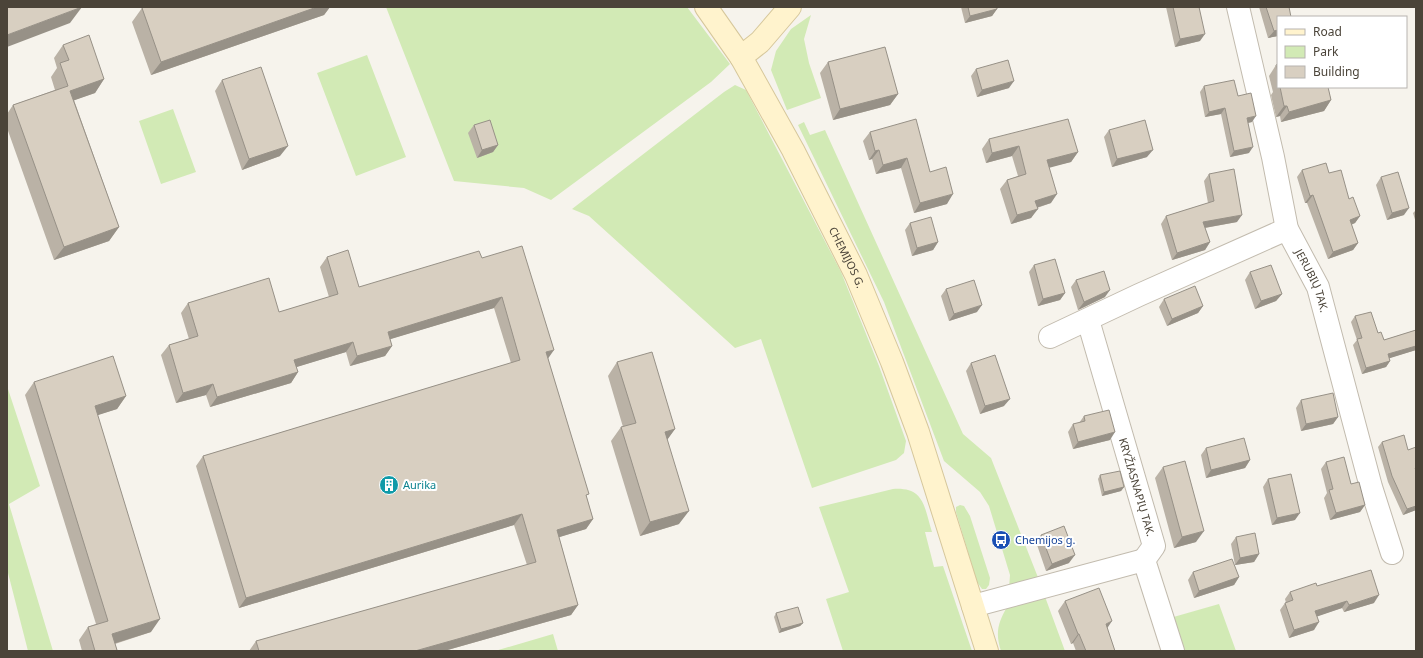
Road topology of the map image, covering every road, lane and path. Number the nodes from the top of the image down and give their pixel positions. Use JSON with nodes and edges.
{"nodes":[{"id":1,"x":706,"y":7,"type":"edge"},
{"id":2,"x":790,"y":7,"type":"edge"},
{"id":3,"x":1238,"y":7,"type":"edge"},
{"id":4,"x":741,"y":57,"type":"junction"},
{"id":5,"x":1287,"y":229,"type":"junction"},
{"id":6,"x":1088,"y":320,"type":"junction"},
{"id":7,"x":1050,"y":337,"type":"dead end"},
{"id":8,"x":1392,"y":553,"type":"dead end"},
{"id":9,"x":1144,"y":560,"type":"junction"},
{"id":10,"x":972,"y":606,"type":"junction"},
{"id":11,"x":987,"y":651,"type":"edge"},
{"id":12,"x":1173,"y":651,"type":"edge"}],
"edges":[{"from":1,"to":4,"type":"main road","name":"CHEMIJOS G."},
{"from":2,"to":4,"type":"main road"},
{"from":3,"to":5,"type":"street","name":"JERUBIŲ TAK."},
{"from":4,"to":10,"type":"main road","name":"CHEMIJOS G."},
{"from":5,"to":6,"type":"street"},
{"from":5,"to":8,"type":"street","name":"JERUBIŲ TAK."},
{"from":6,"to":7,"type":"street"},
{"from":6,"to":9,"type":"street","name":"KRYŽIASNAPIŲ TAK."},
{"from":9,"to":10,"type":"street"},
{"from":9,"to":12,"type":"street"},
{"from":10,"to":11,"type":"main road","name":"CHEMIJOS G."}]}
